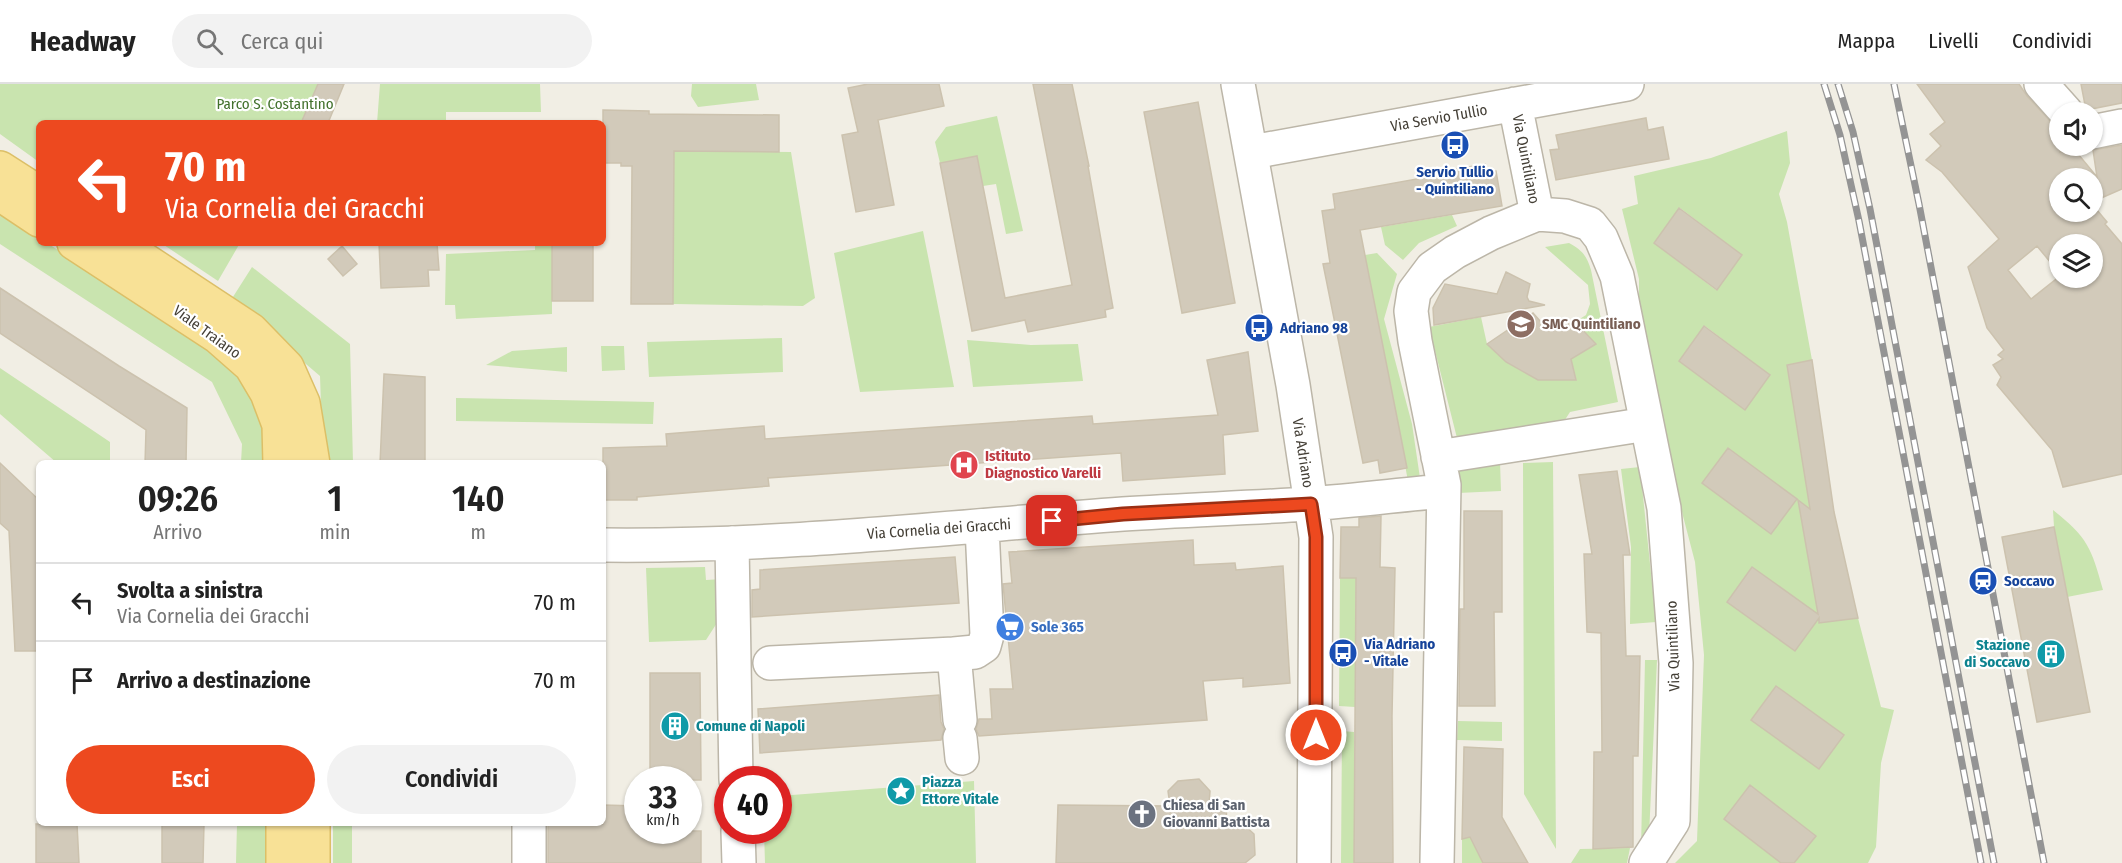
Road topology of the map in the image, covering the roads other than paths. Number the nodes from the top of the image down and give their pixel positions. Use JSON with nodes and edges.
{"nodes":[{"id":1,"x":1238,"y":84,"type":"edge"},
{"id":2,"x":1627,"y":84,"type":"edge"},
{"id":3,"x":2041,"y":84,"type":"edge"},
{"id":4,"x":2057,"y":102,"type":"edge"},
{"id":5,"x":1515,"y":104,"type":"junction"},
{"id":6,"x":2122,"y":126,"type":"edge"},
{"id":7,"x":2103,"y":130,"type":"edge"},
{"id":8,"x":1251,"y":152,"type":"junction"},
{"id":9,"x":0,"y":168,"type":"edge"},
{"id":10,"x":36,"y":191,"type":"edge"},
{"id":11,"x":0,"y":194,"type":"edge"},
{"id":12,"x":1537,"y":214,"type":"junction"},
{"id":13,"x":36,"y":218,"type":"edge"},
{"id":14,"x":80,"y":246,"type":"edge"},
{"id":15,"x":124,"y":246,"type":"edge"},
{"id":16,"x":1647,"y":424,"type":"junction"},
{"id":17,"x":1438,"y":457,"type":"junction"},
{"id":18,"x":280,"y":460,"type":"edge"},
{"id":19,"x":312,"y":460,"type":"edge"},
{"id":20,"x":1443,"y":491,"type":"junction"},
{"id":21,"x":1311,"y":504,"type":"junction"},
{"id":22,"x":982,"y":527,"type":"junction"},
{"id":23,"x":732,"y":543,"type":"junction"},
{"id":24,"x":606,"y":545,"type":"edge"},
{"id":25,"x":954,"y":654,"type":"junction"},
{"id":26,"x":770,"y":663,"type":"dead end"},
{"id":27,"x":960,"y":726,"type":"dead end"},
{"id":28,"x":736,"y":766,"type":"edge"},
{"id":29,"x":283,"y":826,"type":"edge"},
{"id":30,"x":313,"y":826,"type":"edge"},
{"id":31,"x":529,"y":826,"type":"edge"},
{"id":32,"x":738,"y":844,"type":"edge"},
{"id":33,"x":283,"y":863,"type":"edge"},
{"id":34,"x":313,"y":863,"type":"edge"},
{"id":35,"x":529,"y":863,"type":"edge"},
{"id":36,"x":739,"y":863,"type":"edge"},
{"id":37,"x":1314,"y":863,"type":"edge"},
{"id":38,"x":1437,"y":863,"type":"edge"},
{"id":39,"x":1646,"y":863,"type":"edge"}],
"edges":[{"from":1,"to":8,"type":"street","name":"Via Adriano"},
{"from":2,"to":5,"type":"street","name":"Via Servio Tullio"},
{"from":3,"to":4,"type":"street"},
{"from":5,"to":8,"type":"street","name":"Via Servio Tullio"},
{"from":5,"to":12,"type":"street","name":"Via Quintiliano"},
{"from":6,"to":7,"type":"street"},
{"from":8,"to":21,"type":"street","name":"Via Adriano"},
{"from":9,"to":10,"type":"main road"},
{"from":11,"to":13,"type":"main road"},
{"from":12,"to":16,"type":"street","name":"Via Quintiliano"},
{"from":12,"to":17,"type":"street","name":"Via Quintiliano"},
{"from":14,"to":18,"type":"main road","name":"Viale Traiano"},
{"from":15,"to":19,"type":"main road","name":"Viale Traiano"},
{"from":16,"to":17,"type":"street"},
{"from":16,"to":39,"type":"street","name":"Via Quintiliano"},
{"from":17,"to":20,"type":"street","name":"Via Quintiliano"},
{"from":20,"to":21,"type":"street","name":"Via Cornelia dei Gracchi"},
{"from":20,"to":38,"type":"street","name":"Via Quintiliano"},
{"from":21,"to":22,"type":"street","name":"Via Cornelia dei Gracchi"},
{"from":21,"to":37,"type":"street","name":"Via Adriano"},
{"from":22,"to":23,"type":"street","name":"Via Cornelia dei Gracchi"},
{"from":22,"to":25,"type":"street"},
{"from":23,"to":24,"type":"street","name":"Via Cornelia dei Gracchi"},
{"from":23,"to":28,"type":"street"},
{"from":25,"to":26,"type":"street"},
{"from":25,"to":27,"type":"street"},
{"from":29,"to":33,"type":"main road"},
{"from":30,"to":34,"type":"main road"},
{"from":31,"to":35,"type":"street"},
{"from":32,"to":36,"type":"street"}]}
